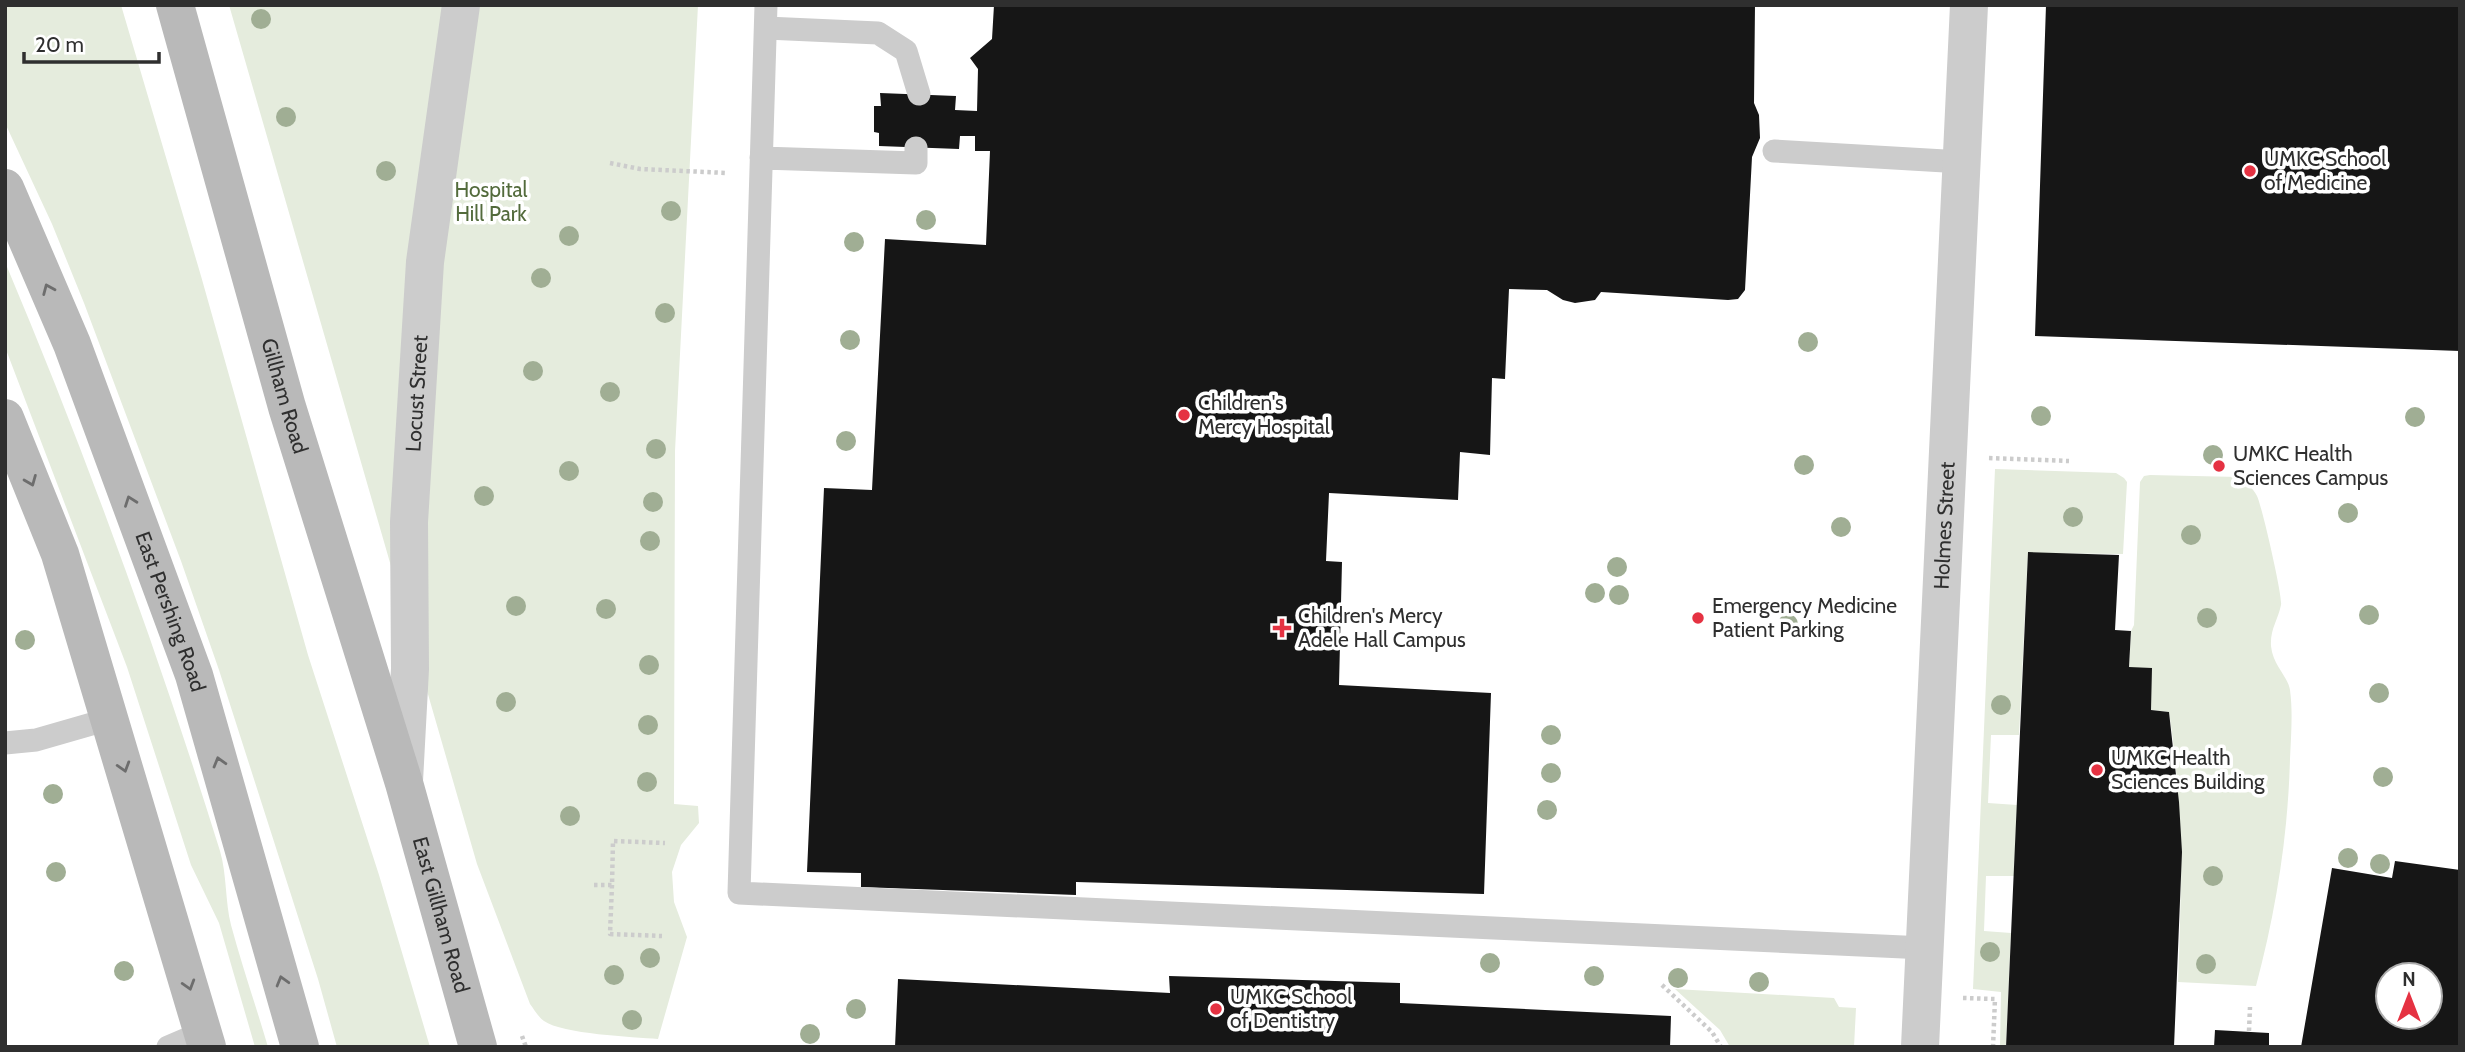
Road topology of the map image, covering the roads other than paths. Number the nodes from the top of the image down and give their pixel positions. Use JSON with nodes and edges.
{"nodes":[{"id":1,"x":175,"y":5,"type":"edge"},
{"id":2,"x":461,"y":5,"type":"edge"},
{"id":3,"x":1969,"y":5,"type":"edge"},
{"id":4,"x":766,"y":17,"type":"edge"},
{"id":5,"x":919,"y":94,"type":"dead end"},
{"id":6,"x":916,"y":148,"type":"dead end"},
{"id":7,"x":1774,"y":151,"type":"dead end"},
{"id":8,"x":1962,"y":162,"type":"junction"},
{"id":9,"x":761,"y":166,"type":"junction"},
{"id":10,"x":5,"y":188,"type":"edge"},
{"id":11,"x":5,"y":418,"type":"edge"},
{"id":12,"x":109,"y":719,"type":"junction"},
{"id":13,"x":5,"y":743,"type":"edge"},
{"id":14,"x":404,"y":783,"type":"junction"},
{"id":15,"x":1925,"y":948,"type":"junction"},
{"id":16,"x":205,"y":1039,"type":"edge"},
{"id":17,"x":168,"y":1047,"type":"edge"},
{"id":18,"x":300,"y":1047,"type":"edge"},
{"id":19,"x":478,"y":1047,"type":"edge"},
{"id":20,"x":1920,"y":1047,"type":"edge"}],
"edges":[{"from":1,"to":14,"type":"main road","name":"Gillham Road"},
{"from":2,"to":14,"type":"street","name":"Locust Street"},
{"from":3,"to":8,"type":"street","name":"Holmes Street"},
{"from":4,"to":5,"type":"lane"},
{"from":4,"to":9,"type":"lane"},
{"from":6,"to":9,"type":"lane"},
{"from":7,"to":8,"type":"lane"},
{"from":8,"to":15,"type":"street","name":"Holmes Street"},
{"from":9,"to":15,"type":"lane"},
{"from":18,"to":10,"type":"main road","name":"East Pershing Road","one_way":true},
{"from":11,"to":12,"type":"main road","one_way":true},
{"from":12,"to":13,"type":"lane"},
{"from":12,"to":16,"type":"main road","one_way":true},
{"from":14,"to":19,"type":"main road","name":"East Gillham Road"},
{"from":15,"to":20,"type":"street","name":"Holmes Street"},
{"from":16,"to":17,"type":"lane"}]}
